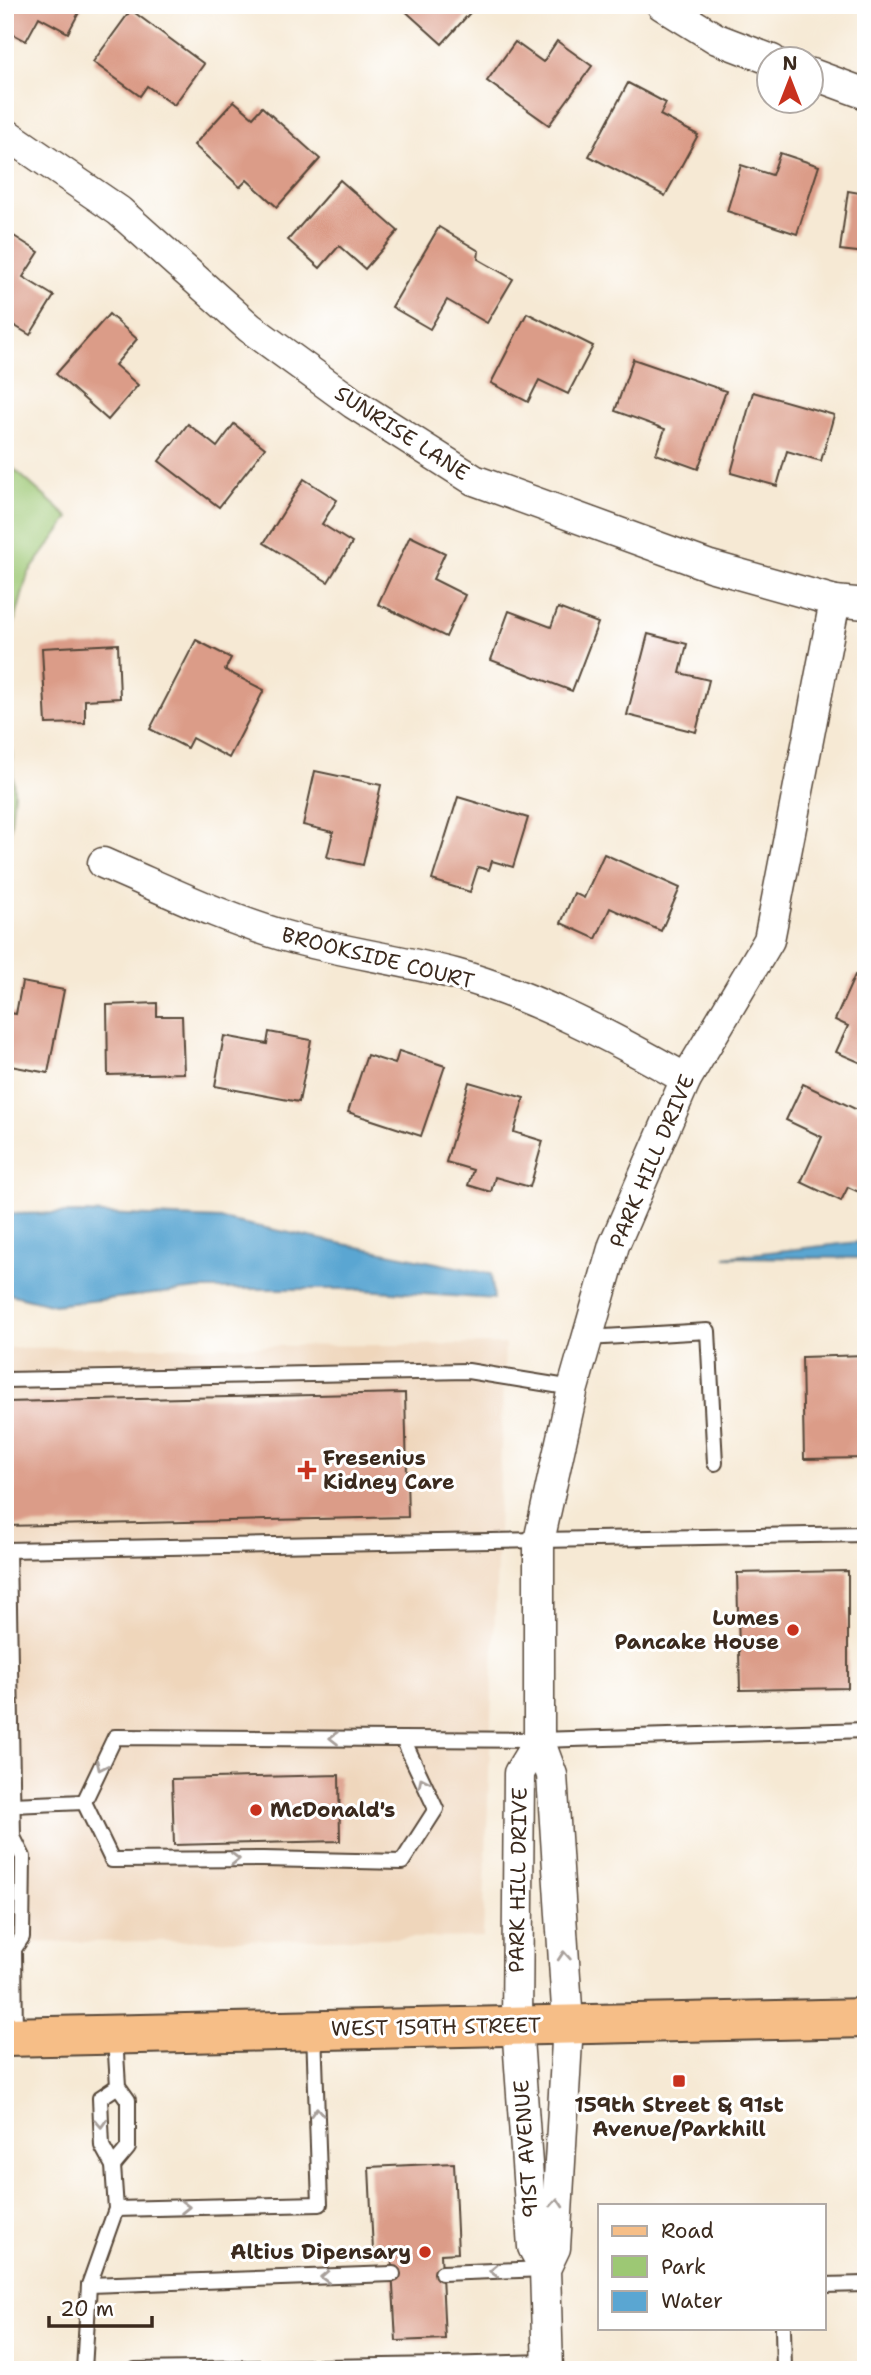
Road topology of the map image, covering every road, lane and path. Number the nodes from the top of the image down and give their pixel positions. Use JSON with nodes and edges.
{"nodes":[{"id":1,"x":662,"y":5,"type":"edge"},
{"id":2,"x":756,"y":54,"type":"edge"},
{"id":3,"x":826,"y":79,"type":"edge"},
{"id":4,"x":866,"y":94,"type":"edge"},
{"id":5,"x":5,"y":133,"type":"edge"},
{"id":6,"x":835,"y":601,"type":"junction"},
{"id":7,"x":866,"y":604,"type":"edge"},
{"id":8,"x":103,"y":863,"type":"dead end"},
{"id":9,"x":686,"y":1079,"type":"junction"},
{"id":10,"x":587,"y":1338,"type":"junction"},
{"id":11,"x":5,"y":1380,"type":"edge"},
{"id":12,"x":573,"y":1388,"type":"junction"},
{"id":13,"x":715,"y":1464,"type":"dead end"},
{"id":14,"x":866,"y":1534,"type":"edge"},
{"id":15,"x":539,"y":1541,"type":"junction"},
{"id":16,"x":6,"y":1550,"type":"edge"},
{"id":17,"x":866,"y":1730,"type":"edge"},
{"id":18,"x":403,"y":1739,"type":"junction"},
{"id":19,"x":540,"y":1740,"type":"junction"},
{"id":20,"x":84,"y":1802,"type":"junction"},
{"id":21,"x":12,"y":1805,"type":"junction"},
{"id":22,"x":9,"y":1841,"type":"edge"},
{"id":23,"x":9,"y":1945,"type":"edge"},
{"id":24,"x":866,"y":2018,"type":"edge"},
{"id":25,"x":568,"y":2024,"type":"junction"},
{"id":26,"x":517,"y":2025,"type":"junction"},
{"id":27,"x":314,"y":2030,"type":"junction"},
{"id":28,"x":115,"y":2035,"type":"junction"},
{"id":29,"x":10,"y":2036,"type":"edge"},
{"id":30,"x":118,"y":2086,"type":"junction"},
{"id":31,"x":113,"y":2166,"type":"junction"},
{"id":32,"x":116,"y":2209,"type":"junction"},
{"id":33,"x":545,"y":2269,"type":"junction"},
{"id":34,"x":442,"y":2273,"type":"dead end"},
{"id":35,"x":393,"y":2274,"type":"dead end"},
{"id":36,"x":866,"y":2284,"type":"edge"},
{"id":37,"x":89,"y":2285,"type":"junction"},
{"id":38,"x":826,"y":2285,"type":"edge"},
{"id":39,"x":783,"y":2330,"type":"edge"},
{"id":40,"x":547,"y":2366,"type":"edge"},
{"id":41,"x":444,"y":2367,"type":"edge"},
{"id":42,"x":84,"y":2370,"type":"edge"},
{"id":43,"x":135,"y":2370,"type":"edge"},
{"id":44,"x":784,"y":2370,"type":"edge"}],
"edges":[{"from":1,"to":2,"type":"street"},
{"from":3,"to":4,"type":"street"},
{"from":5,"to":6,"type":"street","name":"SUNRISE LANE"},
{"from":6,"to":7,"type":"street","name":"SUNRISE LANE"},
{"from":6,"to":9,"type":"street","name":"PARK HILL DRIVE"},
{"from":8,"to":9,"type":"street","name":"BROOKSIDE COURT"},
{"from":9,"to":10,"type":"street","name":"PARK HILL DRIVE"},
{"from":10,"to":12,"type":"street","name":"PARK HILL DRIVE"},
{"from":10,"to":13,"type":"lane"},
{"from":11,"to":12,"type":"lane"},
{"from":12,"to":15,"type":"street","name":"PARK HILL DRIVE"},
{"from":14,"to":15,"type":"lane"},
{"from":15,"to":16,"type":"lane"},
{"from":15,"to":19,"type":"street","name":"PARK HILL DRIVE"},
{"from":16,"to":21,"type":"lane"},
{"from":17,"to":19,"type":"lane"},
{"from":18,"to":19,"type":"lane"},
{"from":18,"to":20,"type":"lane","one_way":true},
{"from":20,"to":18,"type":"lane","one_way":true},
{"from":25,"to":19,"type":"street","name":"PARK HILL DRIVE","one_way":true},
{"from":19,"to":26,"type":"street","name":"PARK HILL DRIVE"},
{"from":20,"to":21,"type":"lane"},
{"from":21,"to":22,"type":"lane"},
{"from":22,"to":23,"type":"lane"},
{"from":23,"to":29,"type":"lane"},
{"from":24,"to":25,"type":"main road","name":"WEST 159TH STREET"},
{"from":25,"to":26,"type":"main road","name":"WEST 159TH STREET"},
{"from":33,"to":25,"type":"street","name":"91ST AVENUE","one_way":true},
{"from":26,"to":27,"type":"main road","name":"WEST 159TH STREET"},
{"from":26,"to":33,"type":"street","name":"91ST AVENUE"},
{"from":27,"to":28,"type":"main road","name":"WEST 159TH STREET"},
{"from":32,"to":27,"type":"lane","one_way":true},
{"from":28,"to":29,"type":"main road","name":"WEST 159TH STREET"},
{"from":28,"to":30,"type":"lane"},
{"from":30,"to":31,"type":"lane"},
{"from":30,"to":31,"type":"lane","one_way":true},
{"from":31,"to":32,"type":"lane"},
{"from":32,"to":37,"type":"lane"},
{"from":33,"to":34,"type":"lane","one_way":true},
{"from":33,"to":40,"type":"street","name":"91ST AVENUE"},
{"from":35,"to":37,"type":"lane","one_way":true},
{"from":36,"to":38,"type":"lane"},
{"from":37,"to":42,"type":"lane"},
{"from":39,"to":44,"type":"lane"},
{"from":40,"to":41,"type":"lane"},
{"from":41,"to":43,"type":"lane"}]}
